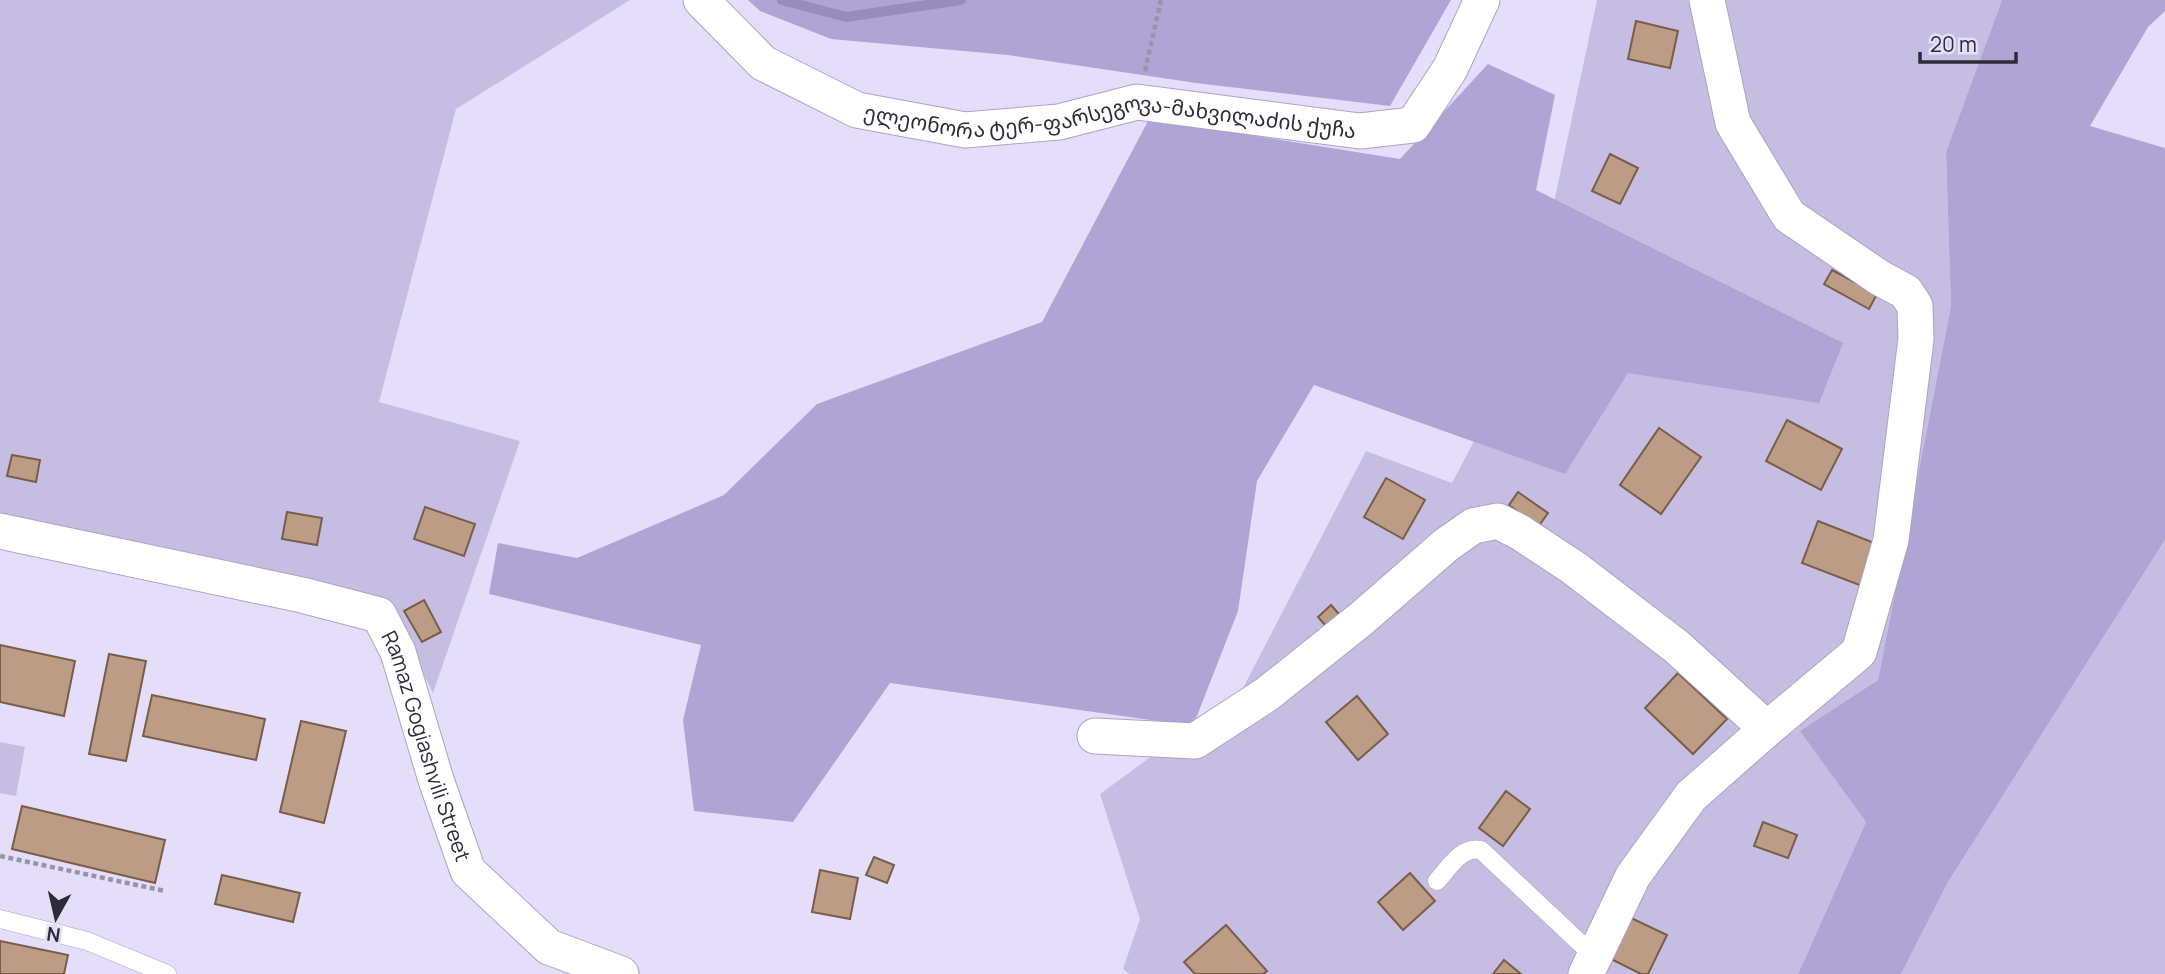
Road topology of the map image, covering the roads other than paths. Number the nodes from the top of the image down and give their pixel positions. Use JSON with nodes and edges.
{"nodes":[{"id":1,"x":701,"y":0,"type":"edge"},
{"id":2,"x":1482,"y":0,"type":"edge"},
{"id":3,"x":1706,"y":0,"type":"edge"},
{"id":4,"x":0,"y":531,"type":"edge"},
{"id":5,"x":1767,"y":729,"type":"junction"},
{"id":6,"x":1095,"y":736,"type":"dead end"},
{"id":7,"x":1437,"y":881,"type":"dead end"},
{"id":8,"x":0,"y":919,"type":"edge"},
{"id":9,"x":1591,"y":966,"type":"edge"},
{"id":10,"x":167,"y":974,"type":"edge"},
{"id":11,"x":621,"y":974,"type":"edge"}],
"edges":[{"from":1,"to":2,"type":"street","name":"ელეონორა ტერ-ფარსეგოვა-მახვილაძის ქუჩა"},
{"from":3,"to":5,"type":"street"},
{"from":4,"to":11,"type":"street","name":"Ramaz Gogiashvili Street"},
{"from":5,"to":6,"type":"street"},
{"from":5,"to":9,"type":"street"},
{"from":7,"to":9,"type":"lane"},
{"from":8,"to":10,"type":"lane"}]}
